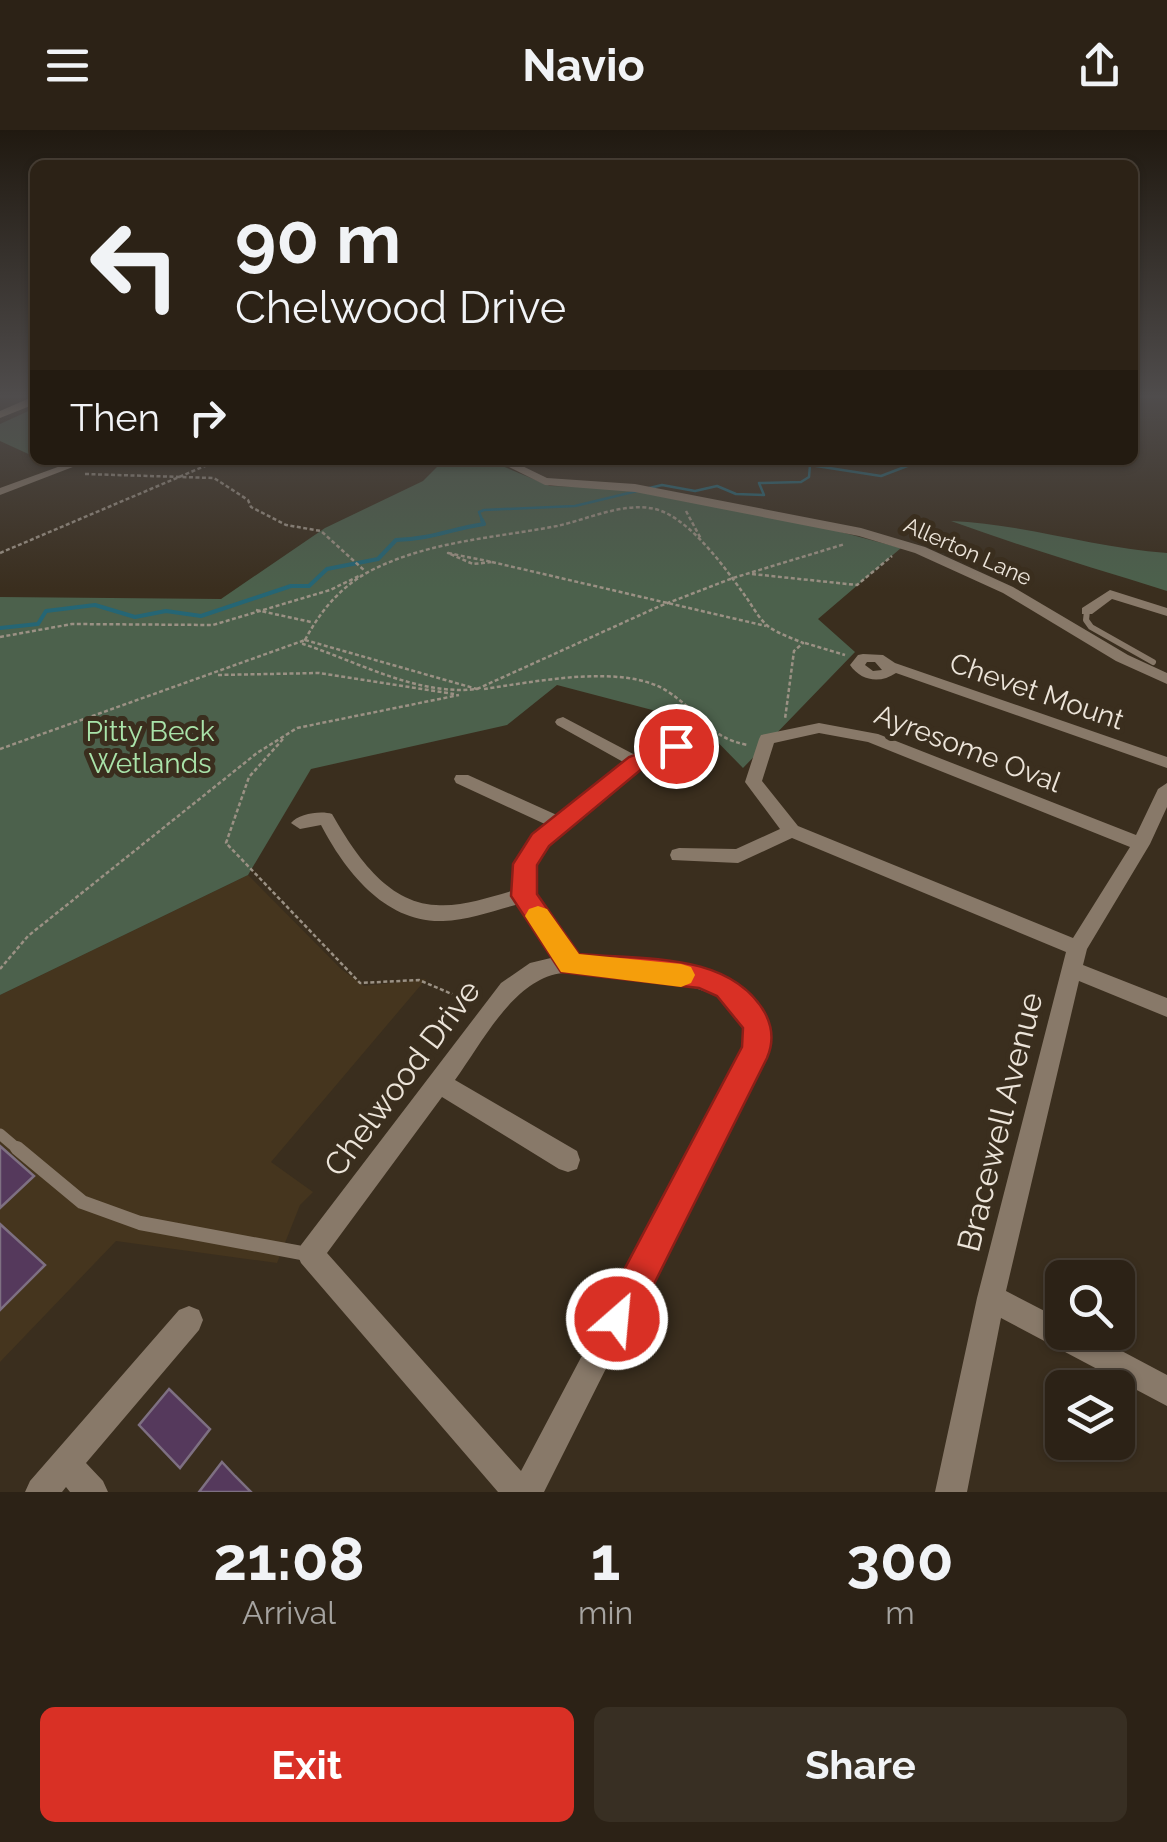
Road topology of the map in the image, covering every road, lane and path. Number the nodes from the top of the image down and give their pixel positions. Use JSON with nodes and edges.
{"nodes":[{"id":1,"x":74,"y":465,"type":"edge"},
{"id":2,"x":511,"y":465,"type":"edge"},
{"id":3,"x":205,"y":466,"type":"joint"},
{"id":4,"x":64,"y":469,"type":"junction"},
{"id":5,"x":185,"y":476,"type":"junction"},
{"id":6,"x":214,"y":478,"type":"junction"},
{"id":7,"x":3,"y":489,"type":"edge"},
{"id":8,"x":673,"y":496,"type":"junction"},
{"id":9,"x":870,"y":534,"type":"junction"},
{"id":10,"x":702,"y":543,"type":"junction"},
{"id":11,"x":905,"y":545,"type":"junction"},
{"id":12,"x":442,"y":548,"type":"junction"},
{"id":13,"x":0,"y":552,"type":"edge"},
{"id":14,"x":367,"y":573,"type":"junction"},
{"id":15,"x":746,"y":574,"type":"junction"},
{"id":16,"x":733,"y":578,"type":"junction"},
{"id":17,"x":669,"y":602,"type":"junction"},
{"id":18,"x":255,"y":610,"type":"junction"},
{"id":19,"x":1088,"y":612,"type":"joint"},
{"id":20,"x":1167,"y":612,"type":"edge"},
{"id":21,"x":311,"y":622,"type":"junction"},
{"id":22,"x":767,"y":626,"type":"junction"},
{"id":23,"x":0,"y":637,"type":"edge"},
{"id":24,"x":305,"y":640,"type":"junction"},
{"id":25,"x":803,"y":643,"type":"junction"},
{"id":26,"x":860,"y":660,"type":"joint"},
{"id":27,"x":1154,"y":662,"type":"dead end"},
{"id":28,"x":215,"y":675,"type":"junction"},
{"id":29,"x":1167,"y":679,"type":"edge"},
{"id":30,"x":477,"y":690,"type":"junction"},
{"id":31,"x":460,"y":694,"type":"junction"},
{"id":32,"x":563,"y":722,"type":"dead end"},
{"id":33,"x":716,"y":732,"type":"junction"},
{"id":34,"x":286,"y":735,"type":"junction"},
{"id":35,"x":783,"y":736,"type":"junction"},
{"id":36,"x":676,"y":746,"type":"joint"},
{"id":37,"x":764,"y":748,"type":"junction"},
{"id":38,"x":0,"y":749,"type":"edge"},
{"id":39,"x":636,"y":762,"type":"junction"},
{"id":40,"x":1167,"y":763,"type":"edge"},
{"id":41,"x":462,"y":779,"type":"dead end"},
{"id":42,"x":1167,"y":789,"type":"edge"},
{"id":43,"x":300,"y":823,"type":"dead end"},
{"id":44,"x":560,"y":824,"type":"junction"},
{"id":45,"x":792,"y":831,"type":"junction"},
{"id":46,"x":1141,"y":844,"type":"junction"},
{"id":47,"x":679,"y":855,"type":"dead end"},
{"id":48,"x":524,"y":896,"type":"junction"},
{"id":49,"x":1074,"y":959,"type":"junction"},
{"id":50,"x":571,"y":964,"type":"junction"},
{"id":51,"x":0,"y":970,"type":"edge"},
{"id":52,"x":1167,"y":1008,"type":"edge"},
{"id":53,"x":492,"y":1011,"type":"junction"},
{"id":54,"x":438,"y":1083,"type":"junction"},
{"id":55,"x":0,"y":1134,"type":"edge"},
{"id":56,"x":568,"y":1160,"type":"dead end"},
{"id":57,"x":310,"y":1254,"type":"junction"},
{"id":58,"x":990,"y":1298,"type":"junction"},
{"id":59,"x":189,"y":1320,"type":"dead end"},
{"id":60,"x":1167,"y":1391,"type":"edge"},
{"id":61,"x":66,"y":1464,"type":"junction"},
{"id":62,"x":41,"y":1492,"type":"edge"},
{"id":63,"x":92,"y":1492,"type":"edge"},
{"id":64,"x":519,"y":1492,"type":"edge"},
{"id":65,"x":527,"y":1492,"type":"edge"},
{"id":66,"x":952,"y":1492,"type":"edge"}],
"edges":[{"from":1,"to":4,"type":"street"},
{"from":2,"to":8,"type":"street","name":"Allerton Lane"},
{"from":3,"to":5,"type":"path"},
{"from":3,"to":6,"type":"path"},
{"from":4,"to":5,"type":"path"},
{"from":4,"to":7,"type":"street"},
{"from":5,"to":6,"type":"path"},
{"from":5,"to":13,"type":"path"},
{"from":6,"to":14,"type":"path"},
{"from":8,"to":9,"type":"street","name":"Allerton Lane"},
{"from":8,"to":10,"type":"path"},
{"from":9,"to":11,"type":"street","name":"Allerton Lane"},
{"from":9,"to":15,"type":"path"},
{"from":10,"to":12,"type":"path"},
{"from":10,"to":16,"type":"path"},
{"from":11,"to":15,"type":"path"},
{"from":11,"to":29,"type":"street","name":"Allerton Lane"},
{"from":12,"to":14,"type":"path"},
{"from":12,"to":17,"type":"path"},
{"from":14,"to":18,"type":"path"},
{"from":14,"to":21,"type":"path"},
{"from":15,"to":16,"type":"path"},
{"from":16,"to":17,"type":"path"},
{"from":16,"to":22,"type":"path"},
{"from":17,"to":22,"type":"path"},
{"from":17,"to":30,"type":"path"},
{"from":18,"to":21,"type":"path"},
{"from":18,"to":23,"type":"path"},
{"from":19,"to":20,"type":"street"},
{"from":19,"to":27,"type":"lane"},
{"from":21,"to":24,"type":"path"},
{"from":22,"to":25,"type":"path"},
{"from":24,"to":28,"type":"path"},
{"from":24,"to":30,"type":"path"},
{"from":24,"to":31,"type":"path"},
{"from":25,"to":26,"type":"path"},
{"from":25,"to":35,"type":"path"},
{"from":26,"to":40,"type":"street","name":"Chevet Mount"},
{"from":28,"to":31,"type":"path"},
{"from":28,"to":38,"type":"path"},
{"from":30,"to":31,"type":"path"},
{"from":30,"to":33,"type":"path"},
{"from":31,"to":34,"type":"path"},
{"from":32,"to":39,"type":"street"},
{"from":33,"to":36,"type":"path"},
{"from":33,"to":37,"type":"path"},
{"from":34,"to":51,"type":"path"},
{"from":34,"to":53,"type":"path"},
{"from":35,"to":37,"type":"street","name":"Ayresome Oval"},
{"from":35,"to":46,"type":"street","name":"Ayresome Oval"},
{"from":36,"to":39,"type":"street"},
{"from":37,"to":45,"type":"street"},
{"from":39,"to":44,"type":"street"},
{"from":41,"to":44,"type":"street"},
{"from":42,"to":46,"type":"street","name":"Bracewell Avenue"},
{"from":43,"to":48,"type":"street"},
{"from":44,"to":48,"type":"street"},
{"from":45,"to":47,"type":"street"},
{"from":45,"to":49,"type":"street"},
{"from":46,"to":49,"type":"street","name":"Bracewell Avenue"},
{"from":48,"to":50,"type":"street"},
{"from":49,"to":52,"type":"street"},
{"from":49,"to":58,"type":"street","name":"Bracewell Avenue"},
{"from":50,"to":53,"type":"street","name":"Chelwood Drive"},
{"from":50,"to":65,"type":"street","name":"Chelwood Drive"},
{"from":53,"to":54,"type":"street","name":"Chelwood Drive"},
{"from":54,"to":56,"type":"street"},
{"from":54,"to":57,"type":"street","name":"Chelwood Drive"},
{"from":55,"to":57,"type":"lane"},
{"from":57,"to":64,"type":"street"},
{"from":58,"to":60,"type":"street"},
{"from":58,"to":66,"type":"street","name":"Bracewell Avenue"},
{"from":59,"to":61,"type":"street"},
{"from":61,"to":62,"type":"street"},
{"from":61,"to":63,"type":"street"}]}
